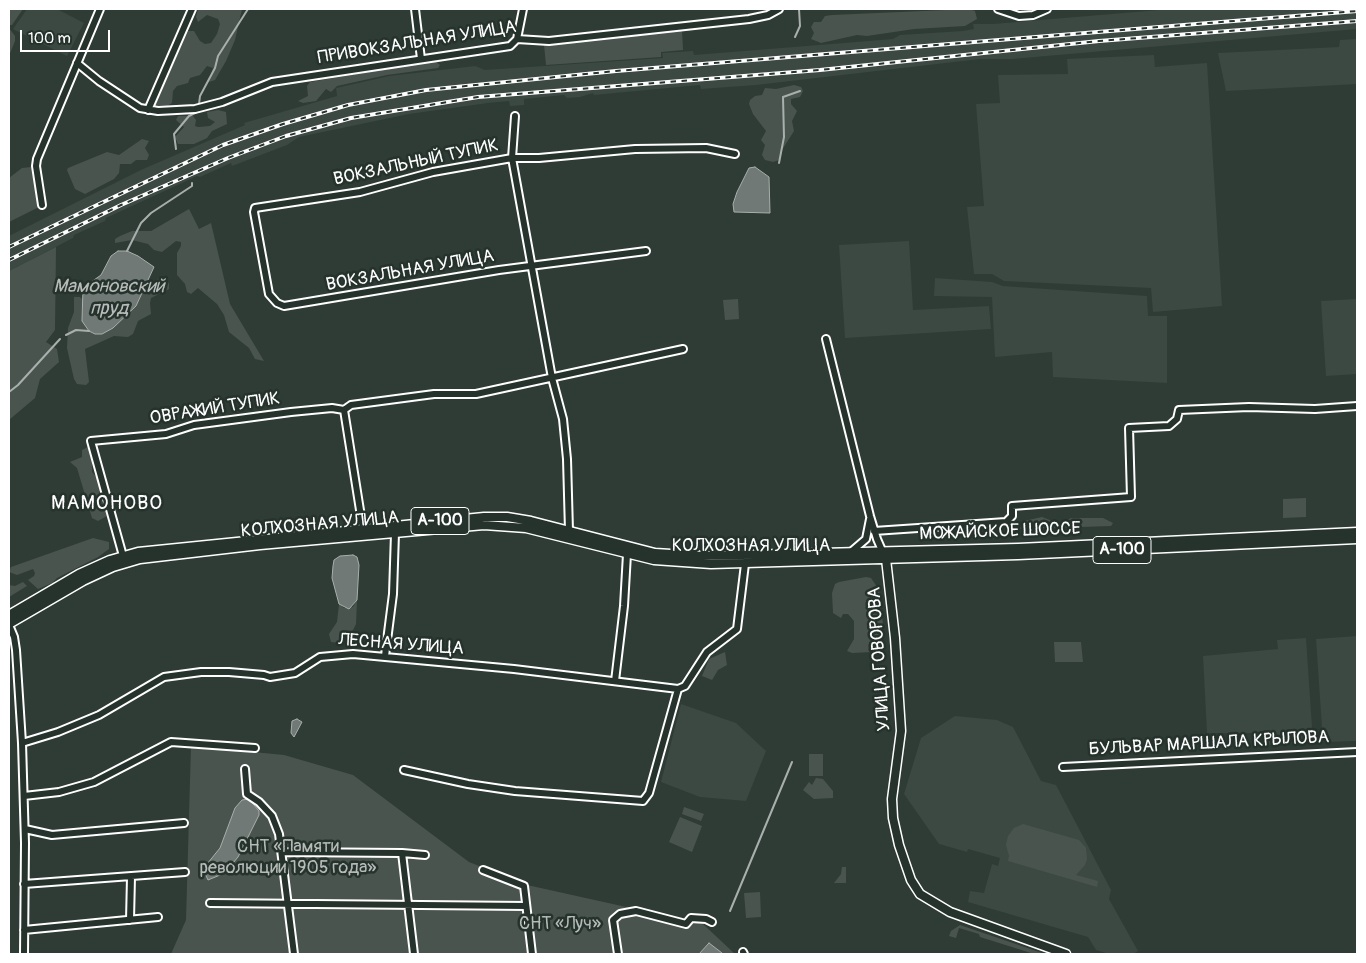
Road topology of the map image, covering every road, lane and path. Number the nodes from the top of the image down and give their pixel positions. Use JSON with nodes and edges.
{"nodes":[{"id":1,"x":100,"y":9,"type":"edge"},
{"id":2,"x":192,"y":9,"type":"edge"},
{"id":3,"x":415,"y":9,"type":"edge"},
{"id":4,"x":523,"y":9,"type":"edge"},
{"id":5,"x":778,"y":9,"type":"edge"},
{"id":6,"x":998,"y":9,"type":"edge"},
{"id":7,"x":1047,"y":9,"type":"edge"},
{"id":8,"x":517,"y":39,"type":"junction"},
{"id":9,"x":421,"y":59,"type":"junction"},
{"id":10,"x":77,"y":63,"type":"junction"},
{"id":11,"x":148,"y":110,"type":"junction"},
{"id":12,"x":515,"y":116,"type":"dead end"},
{"id":13,"x":735,"y":154,"type":"dead end"},
{"id":14,"x":512,"y":158,"type":"junction"},
{"id":15,"x":42,"y":205,"type":"dead end"},
{"id":16,"x":254,"y":209,"type":"joint"},
{"id":17,"x":646,"y":251,"type":"dead end"},
{"id":18,"x":531,"y":265,"type":"junction"},
{"id":19,"x":826,"y":339,"type":"dead end"},
{"id":20,"x":683,"y":350,"type":"dead end"},
{"id":21,"x":552,"y":378,"type":"junction"},
{"id":22,"x":1357,"y":406,"type":"edge"},
{"id":23,"x":344,"y":410,"type":"junction"},
{"id":24,"x":870,"y":516,"type":"junction"},
{"id":25,"x":363,"y":529,"type":"junction"},
{"id":26,"x":569,"y":531,"type":"junction"},
{"id":27,"x":874,"y":531,"type":"junction"},
{"id":28,"x":1357,"y":532,"type":"edge"},
{"id":29,"x":395,"y":533,"type":"junction"},
{"id":30,"x":1357,"y":539,"type":"edge"},
{"id":31,"x":883,"y":550,"type":"junction"},
{"id":32,"x":852,"y":551,"type":"junction"},
{"id":33,"x":627,"y":554,"type":"junction"},
{"id":34,"x":123,"y":556,"type":"junction"},
{"id":35,"x":886,"y":559,"type":"junction"},
{"id":36,"x":745,"y":564,"type":"junction"},
{"id":37,"x":9,"y":616,"type":"edge"},
{"id":38,"x":9,"y":625,"type":"edge"},
{"id":39,"x":385,"y":656,"type":"junction"},
{"id":40,"x":614,"y":681,"type":"junction"},
{"id":41,"x":678,"y":689,"type":"junction"},
{"id":42,"x":22,"y":743,"type":"junction"},
{"id":43,"x":255,"y":748,"type":"dead end"},
{"id":44,"x":1357,"y":752,"type":"edge"},
{"id":45,"x":1063,"y":767,"type":"dead end"},
{"id":46,"x":245,"y":770,"type":"dead end"},
{"id":47,"x":404,"y":770,"type":"dead end"},
{"id":48,"x":24,"y":796,"type":"junction"},
{"id":49,"x":184,"y":823,"type":"dead end"},
{"id":50,"x":25,"y":829,"type":"junction"},
{"id":51,"x":282,"y":852,"type":"junction"},
{"id":52,"x":402,"y":853,"type":"junction"},
{"id":53,"x":425,"y":856,"type":"dead end"},
{"id":54,"x":483,"y":870,"type":"dead end"},
{"id":55,"x":185,"y":872,"type":"dead end"},
{"id":56,"x":132,"y":877,"type":"junction"},
{"id":57,"x":24,"y":884,"type":"junction"},
{"id":58,"x":210,"y":903,"type":"dead end"},
{"id":59,"x":289,"y":904,"type":"junction"},
{"id":60,"x":407,"y":906,"type":"junction"},
{"id":61,"x":526,"y":906,"type":"junction"},
{"id":62,"x":158,"y":918,"type":"dead end"},
{"id":63,"x":130,"y":920,"type":"junction"},
{"id":64,"x":712,"y":922,"type":"dead end"},
{"id":65,"x":24,"y":930,"type":"junction"},
{"id":66,"x":24,"y":954,"type":"edge"},
{"id":67,"x":294,"y":954,"type":"edge"},
{"id":68,"x":414,"y":954,"type":"edge"},
{"id":69,"x":532,"y":954,"type":"edge"},
{"id":70,"x":618,"y":954,"type":"edge"},
{"id":71,"x":1066,"y":954,"type":"edge"}],
"edges":[{"from":1,"to":10,"type":"street"},
{"from":2,"to":11,"type":"street"},
{"from":3,"to":9,"type":"street"},
{"from":4,"to":8,"type":"street"},
{"from":5,"to":8,"type":"street","name":"ПРИВОКЗАЛЬНАЯ УЛИЦА"},
{"from":6,"to":7,"type":"street"},
{"from":8,"to":9,"type":"street","name":"ПРИВОКЗАЛЬНАЯ УЛИЦА"},
{"from":9,"to":11,"type":"street","name":"ПРИВОКЗАЛЬНАЯ УЛИЦА"},
{"from":10,"to":11,"type":"street","name":"ПРИВОКЗАЛЬНАЯ УЛИЦА"},
{"from":10,"to":15,"type":"street"},
{"from":12,"to":14,"type":"street"},
{"from":13,"to":14,"type":"street","name":"ВОКЗАЛЬНЫЙ ТУПИК"},
{"from":14,"to":16,"type":"street","name":"ВОКЗАЛЬНЫЙ ТУПИК"},
{"from":14,"to":18,"type":"street"},
{"from":16,"to":18,"type":"street","name":"ВОКЗАЛЬНАЯ УЛИЦА"},
{"from":17,"to":18,"type":"street","name":"ВОКЗАЛЬНАЯ УЛИЦА"},
{"from":18,"to":21,"type":"street"},
{"from":19,"to":24,"type":"street"},
{"from":20,"to":21,"type":"street","name":"ОВРАЖИЙ ТУПИК"},
{"from":21,"to":23,"type":"street","name":"ОВРАЖИЙ ТУПИК"},
{"from":21,"to":26,"type":"street"},
{"from":22,"to":27,"type":"street"},
{"from":23,"to":25,"type":"street"},
{"from":23,"to":34,"type":"street","name":"ОВРАЖИЙ ТУПИК"},
{"from":24,"to":27,"type":"street"},
{"from":24,"to":32,"type":"street"},
{"from":25,"to":26,"type":"main road","name":"КОЛХОЗНАЯ УЛИЦА","number":"А-100"},
{"from":25,"to":34,"type":"main road","name":"КОЛХОЗНАЯ УЛИЦА","number":"А-100"},
{"from":26,"to":32,"type":"main road","name":"КОЛХОЗНАЯ УЛИЦА","number":"А-100"},
{"from":27,"to":31,"type":"street"},
{"from":28,"to":31,"type":"main road","name":"МОЖАЙСКОЕ ШОССЕ","number":"А-100"},
{"from":29,"to":33,"type":"main road","name":"КОЛХОЗНАЯ УЛИЦА","number":"А-100"},
{"from":29,"to":38,"type":"main road","name":"КОЛХОЗНАЯ УЛИЦА","number":"А-100"},
{"from":29,"to":39,"type":"street"},
{"from":30,"to":35,"type":"main road","name":"МОЖАЙСКОЕ ШОССЕ","number":"А-100"},
{"from":31,"to":32,"type":"main road","name":"КОЛХОЗНАЯ УЛИЦА","number":"А-100"},
{"from":31,"to":35,"type":"street"},
{"from":33,"to":36,"type":"main road","name":"КОЛХОЗНАЯ УЛИЦА","number":"А-100"},
{"from":33,"to":40,"type":"street"},
{"from":34,"to":37,"type":"main road","name":"КОЛХОЗНАЯ УЛИЦА","number":"А-100"},
{"from":35,"to":36,"type":"main road","name":"КОЛХОЗНАЯ УЛИЦА","number":"А-100"},
{"from":35,"to":71,"type":"main road","name":"УЛИЦА ГОВОРОВА"},
{"from":36,"to":41,"type":"street"},
{"from":38,"to":42,"type":"street"},
{"from":39,"to":40,"type":"street","name":"ЛЕСНАЯ УЛИЦА"},
{"from":39,"to":42,"type":"street","name":"ЛЕСНАЯ УЛИЦА"},
{"from":40,"to":41,"type":"street","name":"ЛЕСНАЯ УЛИЦА"},
{"from":41,"to":47,"type":"street"},
{"from":42,"to":48,"type":"street"},
{"from":43,"to":48,"type":"street"},
{"from":44,"to":45,"type":"street","name":"БУЛЬВАР МАРШАЛА КРЫЛОВА"},
{"from":46,"to":51,"type":"street"},
{"from":48,"to":50,"type":"street"},
{"from":49,"to":50,"type":"street"},
{"from":50,"to":57,"type":"street"},
{"from":51,"to":52,"type":"street"},
{"from":51,"to":59,"type":"street"},
{"from":52,"to":53,"type":"street"},
{"from":52,"to":60,"type":"street"},
{"from":54,"to":61,"type":"street"},
{"from":55,"to":56,"type":"street"},
{"from":56,"to":57,"type":"street"},
{"from":56,"to":63,"type":"street"},
{"from":57,"to":65,"type":"street"},
{"from":58,"to":59,"type":"street"},
{"from":59,"to":60,"type":"street"},
{"from":59,"to":67,"type":"street"},
{"from":60,"to":61,"type":"street"},
{"from":60,"to":68,"type":"street"},
{"from":61,"to":69,"type":"street"},
{"from":62,"to":63,"type":"street"},
{"from":63,"to":65,"type":"street"},
{"from":64,"to":70,"type":"street"},
{"from":65,"to":66,"type":"street"}]}
